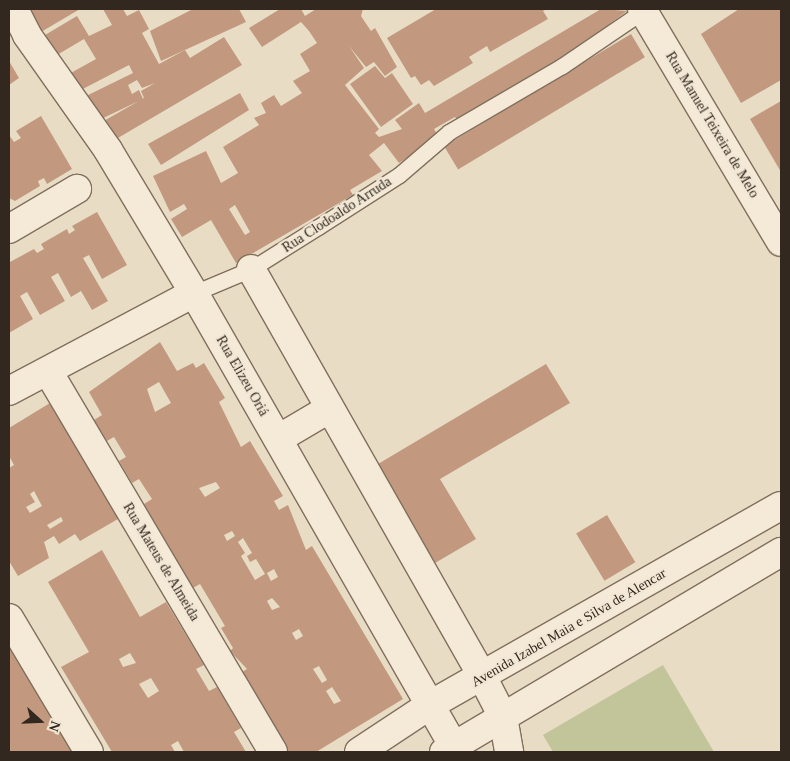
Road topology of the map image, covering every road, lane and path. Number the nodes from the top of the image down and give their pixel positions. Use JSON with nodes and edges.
{"nodes":[{"id":1,"x":14,"y":9,"type":"edge"},
{"id":2,"x":644,"y":9,"type":"edge"},
{"id":3,"x":77,"y":189,"type":"dead end"},
{"id":4,"x":9,"y":229,"type":"edge"},
{"id":5,"x":781,"y":242,"type":"edge"},
{"id":6,"x":251,"y":269,"type":"junction"},
{"id":7,"x":194,"y":293,"type":"junction"},
{"id":8,"x":49,"y":372,"type":"junction"},
{"id":9,"x":9,"y":391,"type":"edge"},
{"id":10,"x":329,"y":409,"type":"junction"},
{"id":11,"x":278,"y":440,"type":"junction"},
{"id":12,"x":781,"y":506,"type":"edge"},
{"id":13,"x":781,"y":552,"type":"edge"},
{"id":14,"x":9,"y":618,"type":"edge"},
{"id":15,"x":574,"y":625,"type":"junction"},
{"id":16,"x":595,"y":662,"type":"junction"},
{"id":17,"x":483,"y":678,"type":"junction"},
{"id":18,"x":430,"y":705,"type":"junction"},
{"id":19,"x":503,"y":716,"type":"junction"},
{"id":20,"x":451,"y":750,"type":"edge"},
{"id":21,"x":89,"y":752,"type":"edge"},
{"id":22,"x":274,"y":752,"type":"edge"},
{"id":23,"x":358,"y":752,"type":"edge"},
{"id":24,"x":509,"y":752,"type":"edge"}],
"edges":[{"from":1,"to":7,"type":"street","name":"Rua Elizeu Oriá"},
{"from":2,"to":5,"type":"street","name":"Rua Manuel Teixeira de Melo"},
{"from":2,"to":6,"type":"lane","name":"Rua Clodoaldo Arruda"},
{"from":3,"to":4,"type":"street"},
{"from":6,"to":7,"type":"lane","name":"Rua Clodoaldo Arruda"},
{"from":6,"to":10,"type":"street"},
{"from":7,"to":8,"type":"street","name":"Rua Clodoaldo Arruda"},
{"from":7,"to":11,"type":"street","name":"Rua Elizeu Oriá"},
{"from":8,"to":9,"type":"street","name":"Rua Clodoaldo Arruda"},
{"from":8,"to":22,"type":"street","name":"Rua Mateus de Almeida"},
{"from":10,"to":11,"type":"street"},
{"from":10,"to":17,"type":"street"},
{"from":11,"to":18,"type":"street","name":"Rua Elizeu Oriá"},
{"from":12,"to":15,"type":"street","name":"Avenida Izabel Maia e Silva de Alencar"},
{"from":13,"to":16,"type":"street"},
{"from":14,"to":21,"type":"street"},
{"from":15,"to":16,"type":"street"},
{"from":15,"to":17,"type":"street","name":"Avenida Izabel Maia e Silva de Alencar"},
{"from":16,"to":19,"type":"street"},
{"from":17,"to":18,"type":"street","name":"Avenida Izabel Maia e Silva de Alencar"},
{"from":17,"to":19,"type":"street"},
{"from":18,"to":20,"type":"street","name":"Rua Elizeu Oriá"},
{"from":18,"to":23,"type":"street","name":"Avenida Izabel Maia e Silva de Alencar"},
{"from":19,"to":20,"type":"street"},
{"from":19,"to":24,"type":"street"}]}
